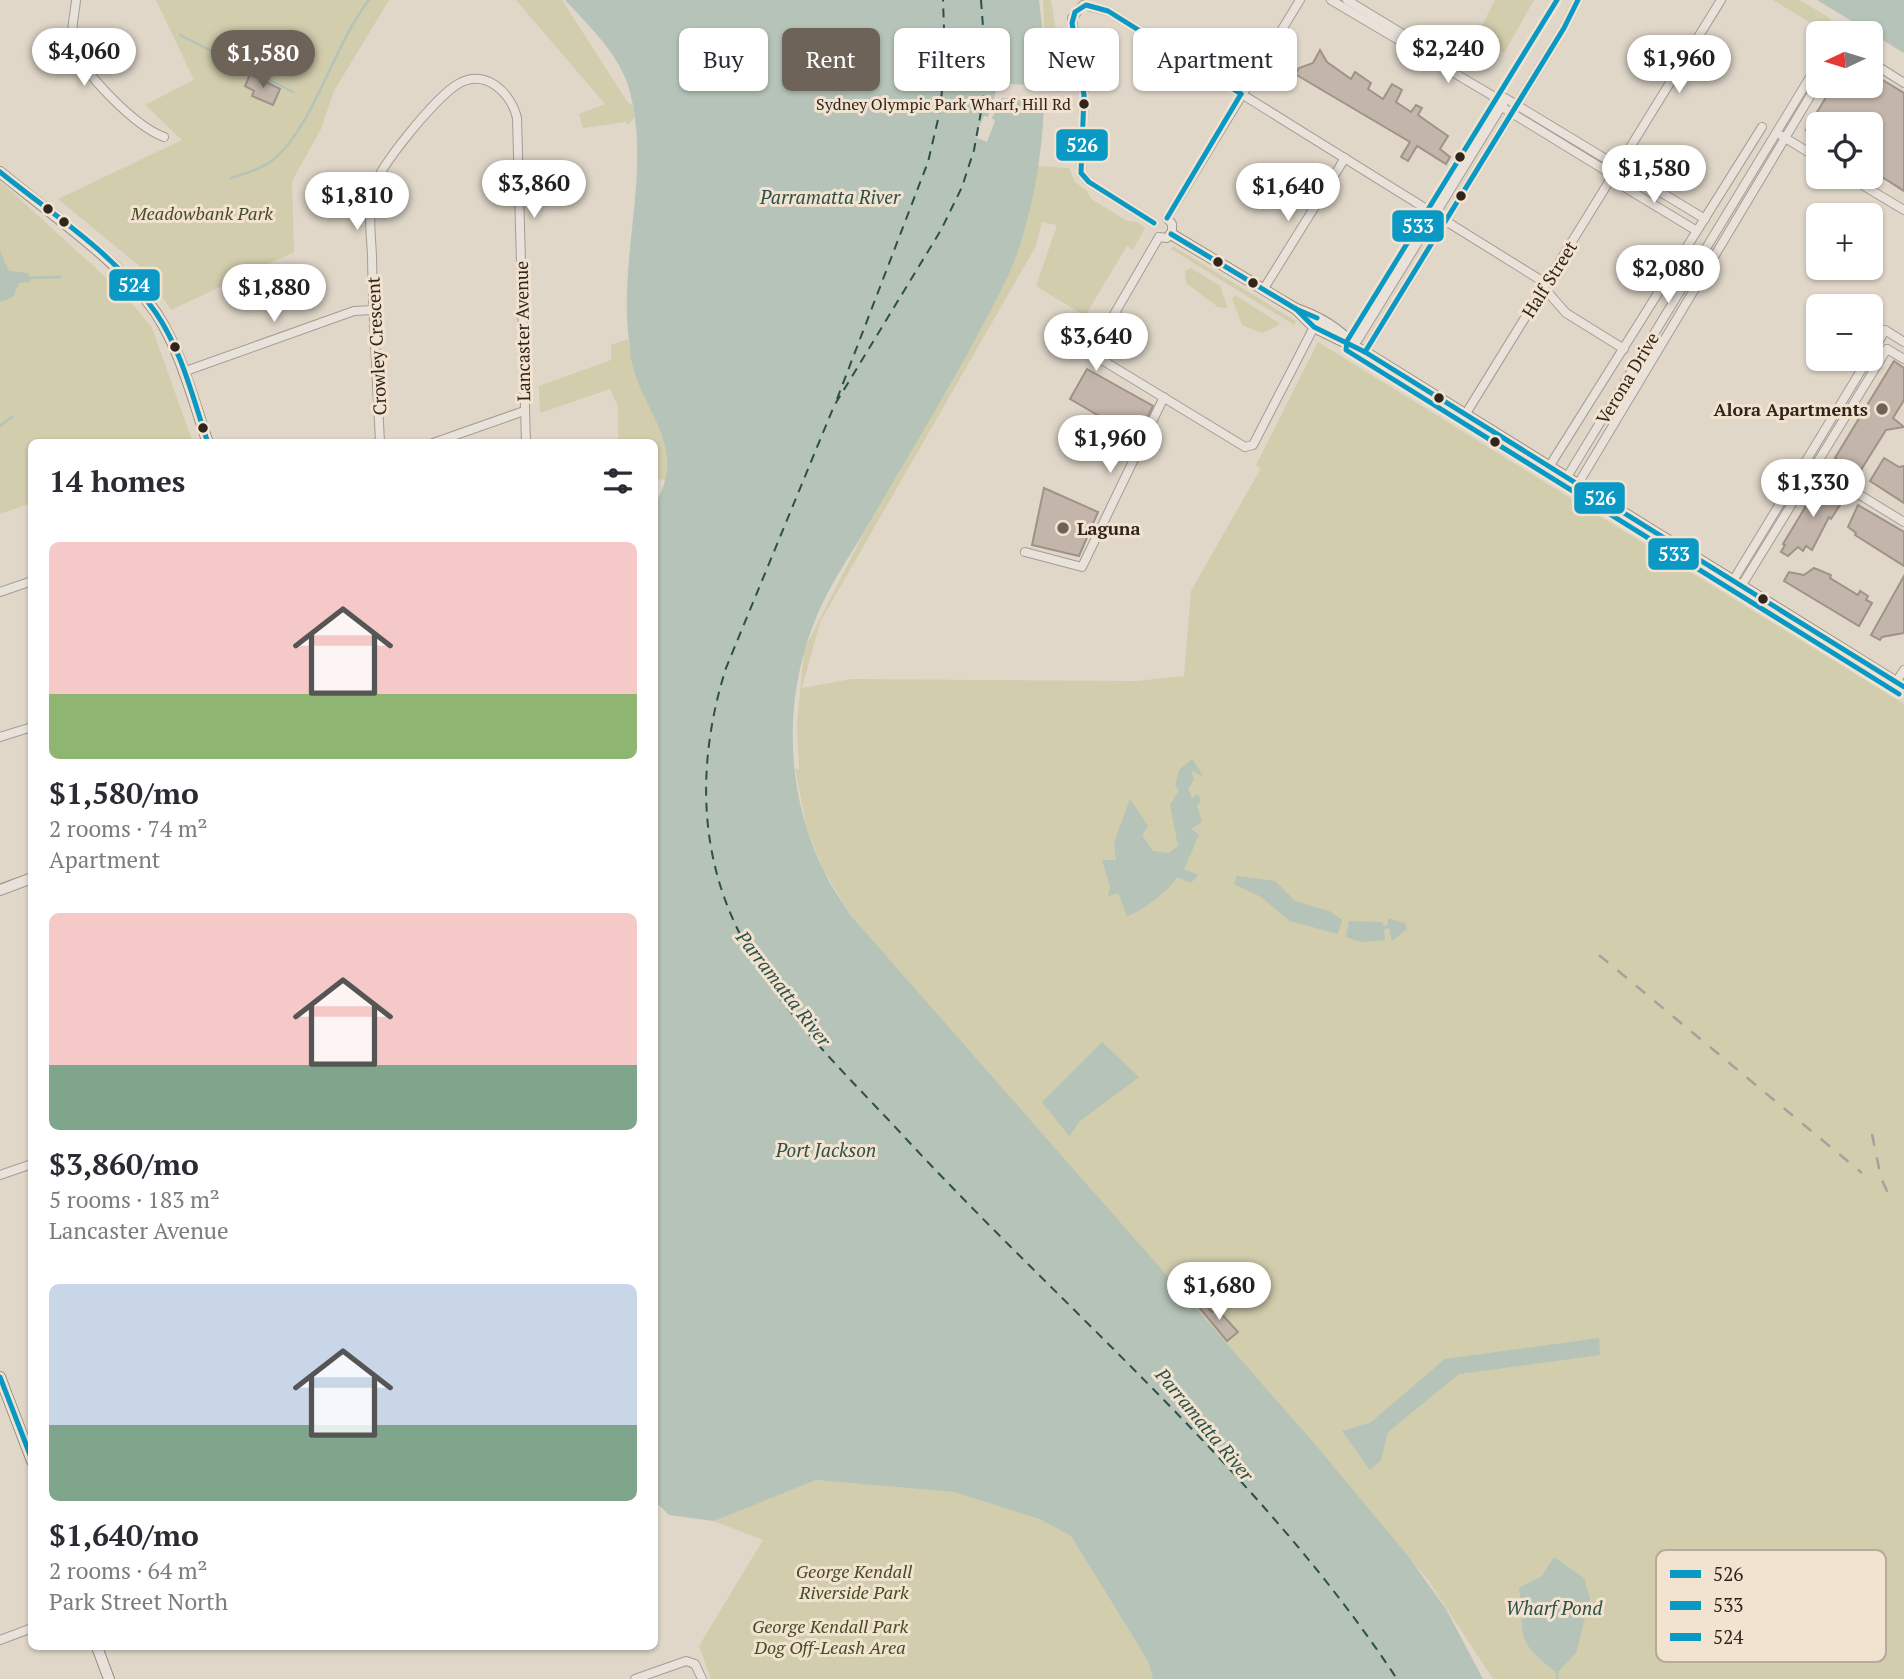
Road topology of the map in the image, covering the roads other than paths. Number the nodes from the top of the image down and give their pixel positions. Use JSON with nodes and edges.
{"nodes":[{"id":1,"x":76,"y":0,"type":"edge"},
{"id":2,"x":1300,"y":0,"type":"edge"},
{"id":3,"x":1331,"y":0,"type":"edge"},
{"id":4,"x":1347,"y":0,"type":"edge"},
{"id":5,"x":1577,"y":0,"type":"edge"},
{"id":6,"x":1721,"y":0,"type":"edge"},
{"id":7,"x":1419,"y":49,"type":"junction"},
{"id":8,"x":1883,"y":70,"type":"edge"},
{"id":9,"x":471,"y":80,"type":"joint"},
{"id":10,"x":1904,"y":83,"type":"edge"},
{"id":11,"x":1806,"y":84,"type":"edge"},
{"id":12,"x":1241,"y":94,"type":"junction"},
{"id":13,"x":1809,"y":98,"type":"edge"},
{"id":14,"x":1504,"y":103,"type":"junction"},
{"id":15,"x":1514,"y":109,"type":"junction"},
{"id":16,"x":1762,"y":127,"type":"dead end"},
{"id":17,"x":1776,"y":133,"type":"junction"},
{"id":18,"x":164,"y":136,"type":"dead end"},
{"id":19,"x":1785,"y":138,"type":"junction"},
{"id":20,"x":1806,"y":151,"type":"edge"},
{"id":21,"x":1345,"y":158,"type":"junction"},
{"id":22,"x":1618,"y":167,"type":"junction"},
{"id":23,"x":0,"y":172,"type":"edge"},
{"id":24,"x":1612,"y":177,"type":"junction"},
{"id":25,"x":1869,"y":189,"type":"edge"},
{"id":26,"x":1904,"y":210,"type":"edge"},
{"id":27,"x":1436,"y":214,"type":"junction"},
{"id":28,"x":1167,"y":218,"type":"junction"},
{"id":29,"x":1705,"y":219,"type":"junction"},
{"id":30,"x":1446,"y":220,"type":"junction"},
{"id":31,"x":1154,"y":223,"type":"junction"},
{"id":32,"x":1697,"y":231,"type":"junction"},
{"id":33,"x":1716,"y":233,"type":"junction"},
{"id":34,"x":1171,"y":234,"type":"junction"},
{"id":35,"x":1158,"y":237,"type":"junction"},
{"id":36,"x":1726,"y":239,"type":"junction"},
{"id":37,"x":1545,"y":286,"type":"junction"},
{"id":38,"x":1263,"y":290,"type":"junction"},
{"id":39,"x":1296,"y":309,"type":"junction"},
{"id":40,"x":373,"y":310,"type":"junction"},
{"id":41,"x":1314,"y":327,"type":"junction"},
{"id":42,"x":1885,"y":330,"type":"junction"},
{"id":43,"x":1883,"y":334,"type":"edge"},
{"id":44,"x":1904,"y":342,"type":"edge"},
{"id":45,"x":1354,"y":346,"type":"junction"},
{"id":46,"x":1624,"y":349,"type":"junction"},
{"id":47,"x":1887,"y":349,"type":"junction"},
{"id":48,"x":1365,"y":352,"type":"junction"},
{"id":49,"x":1639,"y":358,"type":"junction"},
{"id":50,"x":1904,"y":359,"type":"edge"},
{"id":51,"x":1650,"y":364,"type":"junction"},
{"id":52,"x":1862,"y":371,"type":"edge"},
{"id":53,"x":183,"y":372,"type":"junction"},
{"id":54,"x":1164,"y":397,"type":"junction"},
{"id":55,"x":524,"y":411,"type":"junction"},
{"id":56,"x":1465,"y":415,"type":"junction"},
{"id":57,"x":207,"y":439,"type":"edge"},
{"id":58,"x":380,"y":439,"type":"edge"},
{"id":59,"x":444,"y":439,"type":"edge"},
{"id":60,"x":526,"y":439,"type":"edge"},
{"id":61,"x":1810,"y":465,"type":"junction"},
{"id":62,"x":1549,"y":467,"type":"junction"},
{"id":63,"x":1567,"y":477,"type":"junction"},
{"id":64,"x":1578,"y":484,"type":"junction"},
{"id":65,"x":1904,"y":522,"type":"edge"},
{"id":66,"x":1025,"y":552,"type":"dead end"},
{"id":67,"x":28,"y":582,"type":"edge"},
{"id":68,"x":1738,"y":582,"type":"junction"},
{"id":69,"x":0,"y":592,"type":"edge"},
{"id":70,"x":1904,"y":670,"type":"edge"},
{"id":71,"x":1900,"y":685,"type":"edge"},
{"id":72,"x":28,"y":728,"type":"edge"},
{"id":73,"x":0,"y":737,"type":"edge"},
{"id":74,"x":28,"y":880,"type":"edge"},
{"id":75,"x":0,"y":890,"type":"edge"},
{"id":76,"x":28,"y":1165,"type":"edge"},
{"id":77,"x":0,"y":1175,"type":"edge"},
{"id":78,"x":0,"y":1377,"type":"edge"},
{"id":79,"x":28,"y":1450,"type":"edge"},
{"id":80,"x":28,"y":1630,"type":"edge"},
{"id":81,"x":0,"y":1640,"type":"edge"},
{"id":82,"x":98,"y":1650,"type":"edge"},
{"id":83,"x":109,"y":1679,"type":"edge"},
{"id":84,"x":635,"y":1679,"type":"edge"},
{"id":85,"x":702,"y":1679,"type":"edge"}],
"edges":[{"from":1,"to":18,"type":"street"},
{"from":2,"to":12,"type":"street"},
{"from":3,"to":7,"type":"street"},
{"from":4,"to":7,"type":"street"},
{"from":5,"to":15,"type":"street"},
{"from":6,"to":22,"type":"street","name":"Half Street"},
{"from":7,"to":14,"type":"street"},
{"from":8,"to":10,"type":"street"},
{"from":9,"to":40,"type":"street","name":"Crowley Crescent"},
{"from":9,"to":55,"type":"street","name":"Lancaster Avenue"},
{"from":11,"to":17,"type":"street","name":"Verona Drive"},
{"from":12,"to":21,"type":"street"},
{"from":12,"to":28,"type":"street"},
{"from":12,"to":31,"type":"street"},
{"from":13,"to":19,"type":"street","name":"Verona Drive"},
{"from":14,"to":15,"type":"street"},
{"from":14,"to":27,"type":"street"},
{"from":15,"to":22,"type":"street"},
{"from":15,"to":24,"type":"street"},
{"from":15,"to":30,"type":"street"},
{"from":16,"to":29,"type":"street","name":"Verona Drive"},
{"from":17,"to":19,"type":"street"},
{"from":17,"to":33,"type":"street","name":"Verona Drive"},
{"from":19,"to":20,"type":"street"},
{"from":19,"to":36,"type":"street","name":"Verona Drive"},
{"from":21,"to":27,"type":"street"},
{"from":21,"to":38,"type":"street"},
{"from":22,"to":24,"type":"street","name":"Half Street"},
{"from":22,"to":29,"type":"street"},
{"from":23,"to":53,"type":"street"},
{"from":24,"to":32,"type":"street"},
{"from":24,"to":37,"type":"street","name":"Half Street"},
{"from":25,"to":26,"type":"street"},
{"from":27,"to":30,"type":"street"},
{"from":27,"to":45,"type":"street"},
{"from":28,"to":31,"type":"street"},
{"from":28,"to":34,"type":"street"},
{"from":29,"to":32,"type":"street","name":"Verona Drive"},
{"from":30,"to":37,"type":"street"},
{"from":30,"to":48,"type":"street"},
{"from":31,"to":35,"type":"street"},
{"from":32,"to":46,"type":"street","name":"Verona Drive"},
{"from":33,"to":36,"type":"street"},
{"from":33,"to":49,"type":"street","name":"Verona Drive"},
{"from":34,"to":35,"type":"street"},
{"from":34,"to":38,"type":"street"},
{"from":35,"to":54,"type":"street"},
{"from":36,"to":51,"type":"street","name":"Verona Drive"},
{"from":37,"to":46,"type":"street"},
{"from":37,"to":56,"type":"street","name":"Half Street"},
{"from":38,"to":39,"type":"street"},
{"from":39,"to":41,"type":"street"},
{"from":39,"to":45,"type":"street"},
{"from":40,"to":53,"type":"street"},
{"from":40,"to":58,"type":"street","name":"Crowley Crescent"},
{"from":41,"to":45,"type":"street"},
{"from":41,"to":54,"type":"street"},
{"from":42,"to":43,"type":"street"},
{"from":42,"to":44,"type":"street"},
{"from":42,"to":47,"type":"street"},
{"from":45,"to":48,"type":"street"},
{"from":46,"to":62,"type":"street","name":"Verona Drive"},
{"from":47,"to":50,"type":"street"},
{"from":47,"to":61,"type":"street"},
{"from":48,"to":56,"type":"street"},
{"from":49,"to":51,"type":"street"},
{"from":49,"to":63,"type":"street","name":"Verona Drive"},
{"from":51,"to":64,"type":"street","name":"Verona Drive"},
{"from":52,"to":61,"type":"street"},
{"from":53,"to":57,"type":"street"},
{"from":54,"to":66,"type":"street"},
{"from":55,"to":59,"type":"street"},
{"from":55,"to":60,"type":"street","name":"Lancaster Avenue"},
{"from":56,"to":62,"type":"street"},
{"from":61,"to":65,"type":"street"},
{"from":61,"to":68,"type":"street"},
{"from":62,"to":63,"type":"street"},
{"from":63,"to":64,"type":"street"},
{"from":64,"to":68,"type":"street"},
{"from":67,"to":69,"type":"street"},
{"from":68,"to":71,"type":"street"},
{"from":70,"to":71,"type":"street"},
{"from":72,"to":73,"type":"street"},
{"from":74,"to":75,"type":"street"},
{"from":76,"to":77,"type":"street"},
{"from":78,"to":79,"type":"street"},
{"from":80,"to":81,"type":"street"},
{"from":82,"to":83,"type":"street"},
{"from":84,"to":85,"type":"street"}]}
